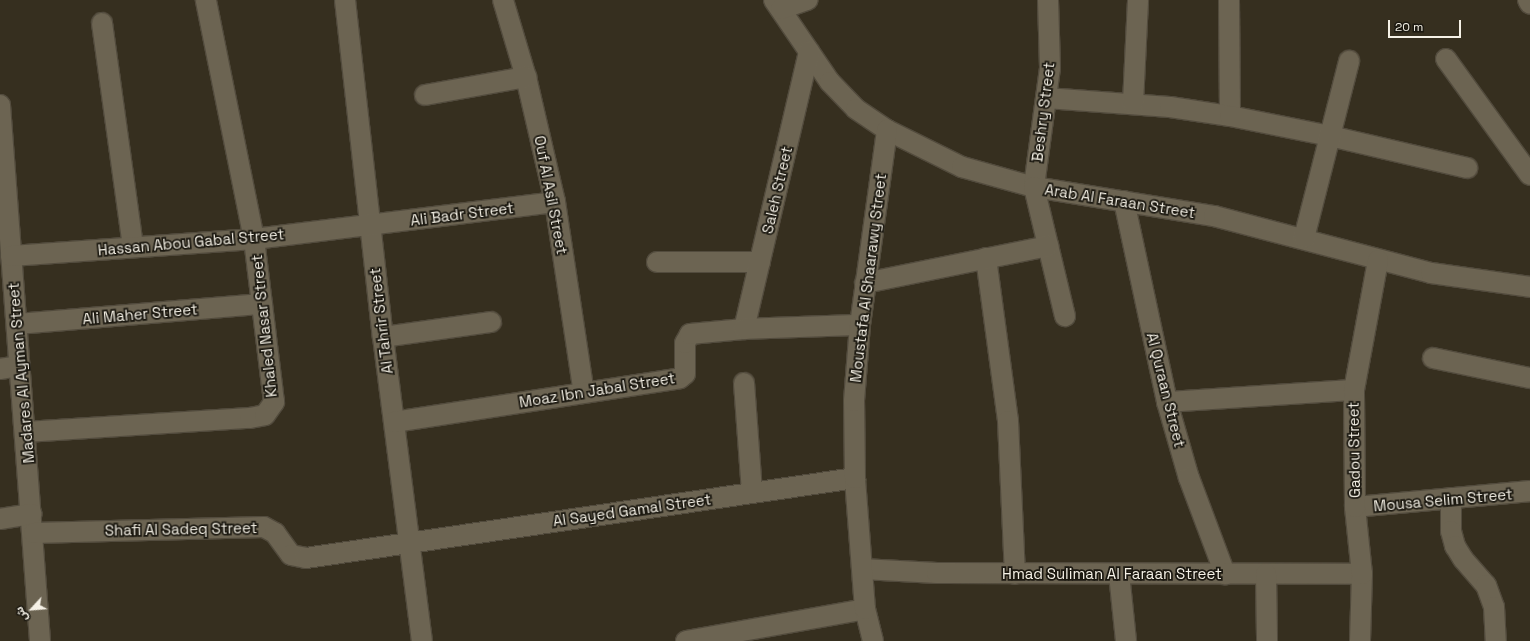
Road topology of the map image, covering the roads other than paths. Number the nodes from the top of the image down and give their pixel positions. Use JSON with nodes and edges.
{"nodes":[{"id":1,"x":206,"y":0,"type":"edge"},
{"id":2,"x":345,"y":0,"type":"edge"},
{"id":3,"x":503,"y":0,"type":"edge"},
{"id":4,"x":807,"y":0,"type":"edge"},
{"id":5,"x":1048,"y":0,"type":"edge"},
{"id":6,"x":1138,"y":0,"type":"edge"},
{"id":7,"x":1229,"y":0,"type":"edge"},
{"id":8,"x":1528,"y":0,"type":"edge"},
{"id":9,"x":1530,"y":4,"type":"edge"},
{"id":10,"x":777,"y":5,"type":"edge"},
{"id":11,"x":102,"y":23,"type":"dead end"},
{"id":12,"x":809,"y":51,"type":"junction"},
{"id":13,"x":1446,"y":59,"type":"dead end"},
{"id":14,"x":1349,"y":61,"type":"dead end"},
{"id":15,"x":526,"y":77,"type":"junction"},
{"id":16,"x":425,"y":95,"type":"dead end"},
{"id":17,"x":1046,"y":98,"type":"junction"},
{"id":18,"x":1133,"y":103,"type":"junction"},
{"id":19,"x":0,"y":104,"type":"edge"},
{"id":20,"x":1230,"y":116,"type":"junction"},
{"id":21,"x":887,"y":130,"type":"junction"},
{"id":22,"x":1330,"y":136,"type":"junction"},
{"id":23,"x":1467,"y":168,"type":"dead end"},
{"id":24,"x":1530,"y":175,"type":"edge"},
{"id":25,"x":1034,"y":187,"type":"junction"},
{"id":26,"x":1124,"y":201,"type":"junction"},
{"id":27,"x":555,"y":202,"type":"junction"},
{"id":28,"x":370,"y":225,"type":"junction"},
{"id":29,"x":1304,"y":238,"type":"junction"},
{"id":30,"x":254,"y":239,"type":"junction"},
{"id":31,"x":7,"y":245,"type":"edge"},
{"id":32,"x":1048,"y":246,"type":"junction"},
{"id":33,"x":133,"y":247,"type":"junction"},
{"id":34,"x":986,"y":258,"type":"junction"},
{"id":35,"x":1378,"y":260,"type":"junction"},
{"id":36,"x":657,"y":262,"type":"dead end"},
{"id":37,"x":760,"y":262,"type":"junction"},
{"id":38,"x":865,"y":283,"type":"junction"},
{"id":39,"x":1530,"y":287,"type":"edge"},
{"id":40,"x":262,"y":304,"type":"junction"},
{"id":41,"x":1065,"y":316,"type":"dead end"},
{"id":42,"x":491,"y":322,"type":"dead end"},
{"id":43,"x":17,"y":324,"type":"junction"},
{"id":44,"x":860,"y":325,"type":"junction"},
{"id":45,"x":744,"y":329,"type":"junction"},
{"id":46,"x":383,"y":337,"type":"junction"},
{"id":47,"x":1433,"y":358,"type":"dead end"},
{"id":48,"x":20,"y":366,"type":"junction"},
{"id":49,"x":0,"y":369,"type":"edge"},
{"id":50,"x":1530,"y":378,"type":"edge"},
{"id":51,"x":744,"y":383,"type":"dead end"},
{"id":52,"x":1354,"y":390,"type":"junction"},
{"id":53,"x":584,"y":393,"type":"junction"},
{"id":54,"x":1167,"y":402,"type":"junction"},
{"id":55,"x":394,"y":422,"type":"junction"},
{"id":56,"x":26,"y":432,"type":"junction"},
{"id":57,"x":855,"y":478,"type":"junction"},
{"id":58,"x":1530,"y":491,"type":"edge"},
{"id":59,"x":752,"y":493,"type":"junction"},
{"id":60,"x":1451,"y":498,"type":"junction"},
{"id":61,"x":1355,"y":507,"type":"junction"},
{"id":62,"x":0,"y":519,"type":"edge"},
{"id":63,"x":33,"y":524,"type":"junction"},
{"id":64,"x":409,"y":542,"type":"junction"},
{"id":65,"x":862,"y":570,"type":"junction"},
{"id":66,"x":1015,"y":574,"type":"junction"},
{"id":67,"x":1119,"y":574,"type":"junction"},
{"id":68,"x":1225,"y":574,"type":"junction"},
{"id":69,"x":1266,"y":574,"type":"junction"},
{"id":70,"x":1362,"y":574,"type":"junction"},
{"id":71,"x":865,"y":609,"type":"junction"},
{"id":72,"x":40,"y":641,"type":"edge"},
{"id":73,"x":422,"y":641,"type":"edge"},
{"id":74,"x":686,"y":641,"type":"edge"},
{"id":75,"x":873,"y":641,"type":"edge"},
{"id":76,"x":1126,"y":641,"type":"edge"},
{"id":77,"x":1267,"y":641,"type":"edge"},
{"id":78,"x":1360,"y":641,"type":"edge"},
{"id":79,"x":1496,"y":641,"type":"edge"}],
"edges":[{"from":1,"to":30,"type":"street","name":"Khaled Nasar Street"},
{"from":2,"to":28,"type":"street","name":"Al Tahrir Street"},
{"from":3,"to":15,"type":"street","name":"Ouf Al Asil Street"},
{"from":4,"to":10,"type":"street"},
{"from":5,"to":17,"type":"street","name":"Beshry Street"},
{"from":6,"to":18,"type":"street"},
{"from":7,"to":20,"type":"street"},
{"from":8,"to":9,"type":"street"},
{"from":10,"to":12,"type":"street","name":"Arab Al Faraan Street"},
{"from":11,"to":33,"type":"street"},
{"from":12,"to":21,"type":"street","name":"Arab Al Faraan Street"},
{"from":12,"to":37,"type":"street","name":"Saleh Street"},
{"from":13,"to":24,"type":"street"},
{"from":14,"to":22,"type":"street"},
{"from":15,"to":16,"type":"street"},
{"from":15,"to":27,"type":"street","name":"Ouf Al Asil Street"},
{"from":17,"to":18,"type":"street"},
{"from":17,"to":25,"type":"street","name":"Beshry Street"},
{"from":18,"to":20,"type":"street"},
{"from":19,"to":31,"type":"street","name":"Madares Al Ayman Street"},
{"from":20,"to":22,"type":"street"},
{"from":21,"to":25,"type":"street","name":"Arab Al Faraan Street"},
{"from":21,"to":38,"type":"street","name":"Moustafa Al Shaarawy Street"},
{"from":22,"to":23,"type":"street"},
{"from":22,"to":29,"type":"street"},
{"from":25,"to":26,"type":"street","name":"Arab Al Faraan Street"},
{"from":25,"to":32,"type":"street","name":"Beshry Street"},
{"from":26,"to":29,"type":"street","name":"Arab Al Faraan Street"},
{"from":26,"to":54,"type":"street","name":"Al Quraan Street"},
{"from":27,"to":28,"type":"street","name":"Ali Badr Street"},
{"from":27,"to":53,"type":"street","name":"Ouf Al Asil Street"},
{"from":28,"to":30,"type":"street","name":"Hassan Abou Gabal Street"},
{"from":28,"to":46,"type":"street","name":"Al Tahrir Street"},
{"from":29,"to":35,"type":"street","name":"Arab Al Faraan Street"},
{"from":30,"to":33,"type":"street","name":"Hassan Abou Gabal Street"},
{"from":30,"to":40,"type":"street","name":"Khaled Nasar Street"},
{"from":31,"to":33,"type":"street","name":"Hassan Abou Gabal Street"},
{"from":31,"to":43,"type":"street","name":"Madares Al Ayman Street"},
{"from":32,"to":34,"type":"street"},
{"from":32,"to":41,"type":"street","name":"Beshry Street"},
{"from":34,"to":38,"type":"street"},
{"from":34,"to":66,"type":"street"},
{"from":35,"to":39,"type":"street","name":"Arab Al Faraan Street"},
{"from":35,"to":52,"type":"street","name":"Gadou Street"},
{"from":36,"to":37,"type":"street"},
{"from":37,"to":45,"type":"street","name":"Saleh Street"},
{"from":38,"to":44,"type":"street","name":"Moustafa Al Shaarawy Street"},
{"from":40,"to":43,"type":"street","name":"Ali Maher Street"},
{"from":40,"to":56,"type":"street","name":"Khaled Nasar Street"},
{"from":42,"to":46,"type":"street"},
{"from":43,"to":48,"type":"street","name":"Madares Al Ayman Street"},
{"from":44,"to":45,"type":"street","name":"Moaz Ibn Jabal Street"},
{"from":44,"to":57,"type":"street","name":"Moustafa Al Shaarawy Street"},
{"from":45,"to":53,"type":"street","name":"Moaz Ibn Jabal Street"},
{"from":46,"to":55,"type":"street","name":"Al Tahrir Street"},
{"from":47,"to":50,"type":"street"},
{"from":48,"to":49,"type":"street"},
{"from":48,"to":56,"type":"street","name":"Madares Al Ayman Street"},
{"from":51,"to":59,"type":"street"},
{"from":52,"to":54,"type":"street"},
{"from":52,"to":61,"type":"street","name":"Gadou Street"},
{"from":53,"to":55,"type":"street","name":"Moaz Ibn Jabal Street"},
{"from":54,"to":68,"type":"street","name":"Al Quraan Street"},
{"from":55,"to":64,"type":"street","name":"Al Tahrir Street"},
{"from":56,"to":63,"type":"street","name":"Madares Al Ayman Street"},
{"from":57,"to":59,"type":"street","name":"Al Sayed Gamal Street"},
{"from":57,"to":65,"type":"street","name":"Moustafa Al Shaarawy Street"},
{"from":58,"to":60,"type":"street","name":"Mousa Selim Street"},
{"from":59,"to":64,"type":"street","name":"Al Sayed Gamal Street"},
{"from":60,"to":61,"type":"street","name":"Mousa Selim Street"},
{"from":60,"to":79,"type":"street"},
{"from":61,"to":70,"type":"street","name":"Gadou Street"},
{"from":62,"to":63,"type":"street","name":"Shafi Al Sadeq Street"},
{"from":63,"to":64,"type":"street","name":"Shafi Al Sadeq Street"},
{"from":63,"to":72,"type":"street","name":"Madares Al Ayman Street"},
{"from":64,"to":73,"type":"street","name":"Al Tahrir Street"},
{"from":65,"to":66,"type":"street","name":"Hmad Suliman Al Faraan Street"},
{"from":65,"to":71,"type":"street","name":"Moustafa Al Shaarawy Street"},
{"from":66,"to":67,"type":"street","name":"Hmad Suliman Al Faraan Street"},
{"from":67,"to":68,"type":"street","name":"Hmad Suliman Al Faraan Street"},
{"from":67,"to":76,"type":"street"},
{"from":68,"to":69,"type":"street","name":"Hmad Suliman Al Faraan Street"},
{"from":69,"to":70,"type":"street","name":"Hmad Suliman Al Faraan Street"},
{"from":69,"to":77,"type":"street"},
{"from":70,"to":78,"type":"street","name":"Gadou Street"},
{"from":71,"to":74,"type":"street"},
{"from":71,"to":75,"type":"street","name":"Moustafa Al Shaarawy Street"}]}
